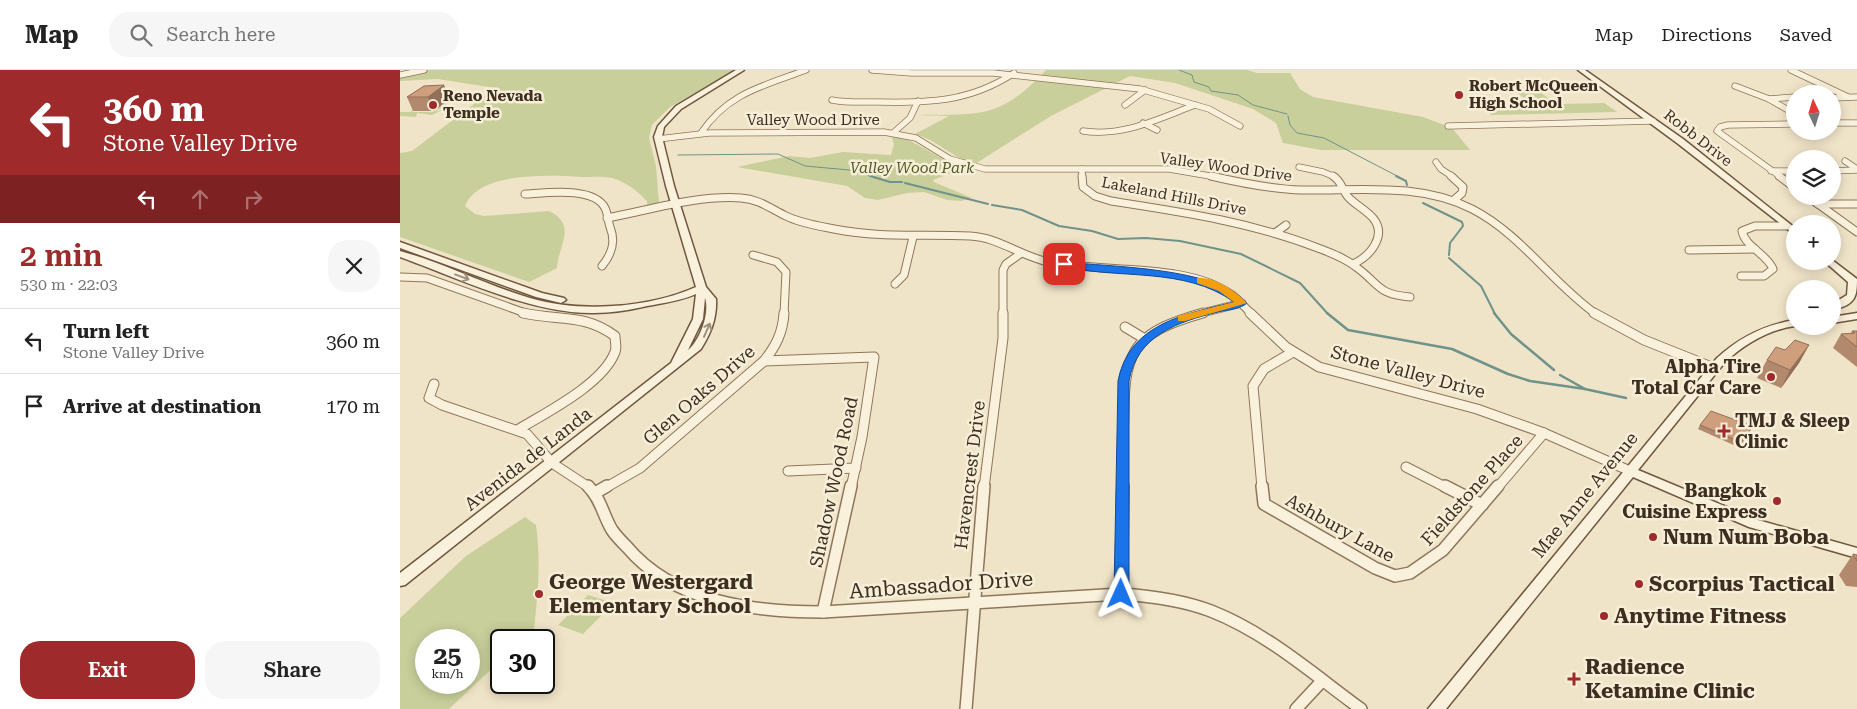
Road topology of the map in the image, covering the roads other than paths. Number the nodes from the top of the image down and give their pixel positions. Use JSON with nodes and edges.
{"nodes":[{"id":1,"x":424,"y":70,"type":"edge"},
{"id":2,"x":741,"y":70,"type":"edge"},
{"id":3,"x":806,"y":70,"type":"edge"},
{"id":4,"x":872,"y":70,"type":"edge"},
{"id":5,"x":878,"y":70,"type":"edge"},
{"id":6,"x":1018,"y":70,"type":"edge"},
{"id":7,"x":1581,"y":70,"type":"edge"},
{"id":8,"x":1791,"y":70,"type":"edge"},
{"id":9,"x":950,"y":71,"type":"edge"},
{"id":10,"x":400,"y":75,"type":"edge"},
{"id":11,"x":1012,"y":75,"type":"junction"},
{"id":12,"x":1735,"y":86,"type":"dead end"},
{"id":13,"x":1145,"y":90,"type":"junction"},
{"id":14,"x":1857,"y":97,"type":"edge"},
{"id":15,"x":1786,"y":98,"type":"edge"},
{"id":16,"x":1841,"y":98,"type":"edge"},
{"id":17,"x":1848,"y":98,"type":"junction"},
{"id":18,"x":1769,"y":99,"type":"junction"},
{"id":19,"x":832,"y":100,"type":"dead end"},
{"id":20,"x":918,"y":101,"type":"junction"},
{"id":21,"x":1126,"y":104,"type":"dead end"},
{"id":22,"x":1195,"y":105,"type":"junction"},
{"id":23,"x":1786,"y":109,"type":"edge"},
{"id":24,"x":1653,"y":121,"type":"junction"},
{"id":25,"x":1143,"y":123,"type":"junction"},
{"id":26,"x":1841,"y":123,"type":"edge"},
{"id":27,"x":1857,"y":123,"type":"edge"},
{"id":28,"x":1786,"y":124,"type":"edge"},
{"id":29,"x":1240,"y":126,"type":"dead end"},
{"id":30,"x":1448,"y":126,"type":"dead end"},
{"id":31,"x":1157,"y":130,"type":"dead end"},
{"id":32,"x":1083,"y":131,"type":"dead end"},
{"id":33,"x":701,"y":133,"type":"junction"},
{"id":34,"x":893,"y":133,"type":"junction"},
{"id":35,"x":658,"y":139,"type":"junction"},
{"id":36,"x":1845,"y":161,"type":"dead end"},
{"id":37,"x":1436,"y":162,"type":"dead end"},
{"id":38,"x":1299,"y":167,"type":"dead end"},
{"id":39,"x":1082,"y":169,"type":"junction"},
{"id":40,"x":1857,"y":169,"type":"edge"},
{"id":41,"x":1841,"y":170,"type":"edge"},
{"id":42,"x":1771,"y":171,"type":"junction"},
{"id":43,"x":1786,"y":171,"type":"edge"},
{"id":44,"x":1786,"y":182,"type":"edge"},
{"id":45,"x":1344,"y":189,"type":"junction"},
{"id":46,"x":525,"y":194,"type":"dead end"},
{"id":47,"x":1454,"y":200,"type":"junction"},
{"id":48,"x":676,"y":204,"type":"junction"},
{"id":49,"x":1841,"y":204,"type":"edge"},
{"id":50,"x":1857,"y":204,"type":"edge"},
{"id":51,"x":1819,"y":205,"type":"edge"},
{"id":52,"x":608,"y":218,"type":"junction"},
{"id":53,"x":1286,"y":225,"type":"dead end"},
{"id":54,"x":1786,"y":226,"type":"joint"},
{"id":55,"x":1857,"y":232,"type":"edge"},
{"id":56,"x":1275,"y":233,"type":"junction"},
{"id":57,"x":913,"y":237,"type":"junction"},
{"id":58,"x":400,"y":245,"type":"edge"},
{"id":59,"x":1755,"y":249,"type":"junction"},
{"id":60,"x":1689,"y":250,"type":"dead end"},
{"id":61,"x":400,"y":254,"type":"edge"},
{"id":62,"x":1020,"y":254,"type":"junction"},
{"id":63,"x":753,"y":255,"type":"dead end"},
{"id":64,"x":1353,"y":264,"type":"junction"},
{"id":65,"x":602,"y":266,"type":"dead end"},
{"id":66,"x":1841,"y":266,"type":"edge"},
{"id":67,"x":1841,"y":270,"type":"edge"},
{"id":68,"x":401,"y":276,"type":"edge"},
{"id":69,"x":1741,"y":276,"type":"dead end"},
{"id":70,"x":1856,"y":280,"type":"edge"},
{"id":71,"x":895,"y":284,"type":"dead end"},
{"id":72,"x":701,"y":288,"type":"junction"},
{"id":73,"x":1410,"y":298,"type":"dead end"},
{"id":74,"x":1242,"y":303,"type":"junction"},
{"id":75,"x":1857,"y":303,"type":"edge"},
{"id":76,"x":1841,"y":305,"type":"edge"},
{"id":77,"x":1841,"y":307,"type":"edge"},
{"id":78,"x":1841,"y":310,"type":"edge"},
{"id":79,"x":1857,"y":312,"type":"edge"},
{"id":80,"x":1857,"y":316,"type":"edge"},
{"id":81,"x":1841,"y":319,"type":"edge"},
{"id":82,"x":1786,"y":320,"type":"edge"},
{"id":83,"x":1780,"y":324,"type":"junction"},
{"id":84,"x":1786,"y":324,"type":"edge"},
{"id":85,"x":1125,"y":327,"type":"dead end"},
{"id":86,"x":1145,"y":339,"type":"junction"},
{"id":87,"x":1293,"y":352,"type":"junction"},
{"id":88,"x":764,"y":362,"type":"junction"},
{"id":89,"x":1714,"y":368,"type":"junction"},
{"id":90,"x":434,"y":384,"type":"dead end"},
{"id":91,"x":519,"y":429,"type":"junction"},
{"id":92,"x":1544,"y":433,"type":"junction"},
{"id":93,"x":552,"y":463,"type":"junction"},
{"id":94,"x":1406,"y":467,"type":"dead end"},
{"id":95,"x":856,"y":468,"type":"junction"},
{"id":96,"x":788,"y":471,"type":"dead end"},
{"id":97,"x":1630,"y":471,"type":"junction"},
{"id":98,"x":595,"y":493,"type":"junction"},
{"id":99,"x":1482,"y":505,"type":"junction"},
{"id":100,"x":1857,"y":553,"type":"edge"},
{"id":101,"x":1395,"y":576,"type":"joint"},
{"id":102,"x":400,"y":581,"type":"edge"},
{"id":103,"x":1121,"y":594,"type":"junction"},
{"id":104,"x":972,"y":603,"type":"junction"},
{"id":105,"x":823,"y":612,"type":"junction"},
{"id":106,"x":1322,"y":681,"type":"junction"},
{"id":107,"x":966,"y":709,"type":"edge"},
{"id":108,"x":1296,"y":709,"type":"edge"},
{"id":109,"x":1361,"y":709,"type":"edge"},
{"id":110,"x":1436,"y":709,"type":"edge"}],
"edges":[{"from":1,"to":10,"type":"street"},
{"from":2,"to":35,"type":"street"},
{"from":3,"to":33,"type":"street"},
{"from":4,"to":5,"type":"street"},
{"from":5,"to":9,"type":"street"},
{"from":6,"to":11,"type":"street"},
{"from":7,"to":24,"type":"street","name":"Robb Drive"},
{"from":8,"to":17,"type":"street"},
{"from":9,"to":11,"type":"street"},
{"from":11,"to":13,"type":"street"},
{"from":11,"to":20,"type":"street"},
{"from":12,"to":18,"type":"street"},
{"from":13,"to":21,"type":"street"},
{"from":13,"to":22,"type":"street"},
{"from":14,"to":17,"type":"street"},
{"from":15,"to":18,"type":"street"},
{"from":16,"to":17,"type":"street"},
{"from":18,"to":23,"type":"street"},
{"from":19,"to":20,"type":"street"},
{"from":20,"to":34,"type":"street"},
{"from":22,"to":25,"type":"street"},
{"from":22,"to":29,"type":"street"},
{"from":24,"to":30,"type":"street"},
{"from":24,"to":54,"type":"street","name":"Robb Drive"},
{"from":25,"to":31,"type":"street"},
{"from":25,"to":32,"type":"street"},
{"from":26,"to":27,"type":"street"},
{"from":28,"to":42,"type":"street"},
{"from":33,"to":34,"type":"street","name":"Valley Wood Drive"},
{"from":33,"to":35,"type":"street","name":"Valley Wood Drive"},
{"from":34,"to":39,"type":"street","name":"Valley Wood Drive"},
{"from":35,"to":48,"type":"street","name":"Avenida de Landa"},
{"from":36,"to":40,"type":"street"},
{"from":37,"to":47,"type":"street"},
{"from":38,"to":45,"type":"street"},
{"from":39,"to":45,"type":"street","name":"Valley Wood Drive"},
{"from":39,"to":56,"type":"street","name":"Lakeland Hills Drive"},
{"from":40,"to":41,"type":"street"},
{"from":42,"to":43,"type":"street"},
{"from":42,"to":44,"type":"street"},
{"from":45,"to":47,"type":"street","name":"Valley Wood Drive"},
{"from":45,"to":64,"type":"street"},
{"from":46,"to":52,"type":"street"},
{"from":47,"to":89,"type":"street","name":"Valley Wood Drive"},
{"from":48,"to":52,"type":"street","name":"Stone Valley Drive"},
{"from":48,"to":57,"type":"street","name":"Stone Valley Drive"},
{"from":48,"to":72,"type":"street","name":"Avenida de Landa"},
{"from":49,"to":50,"type":"street"},
{"from":51,"to":55,"type":"street"},
{"from":52,"to":65,"type":"street"},
{"from":53,"to":56,"type":"street"},
{"from":54,"to":59,"type":"street"},
{"from":56,"to":64,"type":"street","name":"Lakeland Hills Drive"},
{"from":57,"to":62,"type":"street","name":"Stone Valley Drive"},
{"from":57,"to":71,"type":"street"},
{"from":58,"to":72,"type":"street"},
{"from":59,"to":60,"type":"street"},
{"from":59,"to":69,"type":"street"},
{"from":61,"to":72,"type":"street","one_way":true},
{"from":62,"to":74,"type":"street","name":"Stone Valley Drive"},
{"from":62,"to":104,"type":"street","name":"Havencrest Drive"},
{"from":63,"to":88,"type":"street","name":"Glen Oaks Drive"},
{"from":64,"to":73,"type":"street","name":"Lakeland Hills Drive"},
{"from":66,"to":70,"type":"street"},
{"from":67,"to":70,"type":"street"},
{"from":68,"to":91,"type":"street"},
{"from":70,"to":76,"type":"street"},
{"from":72,"to":93,"type":"street","name":"Avenida de Landa"},
{"from":74,"to":86,"type":"street"},
{"from":74,"to":87,"type":"street","name":"Stone Valley Drive"},
{"from":75,"to":77,"type":"street"},
{"from":78,"to":79,"type":"street"},
{"from":80,"to":81,"type":"street"},
{"from":82,"to":83,"type":"street","name":"Mae Anne Avenue"},
{"from":83,"to":84,"type":"street","name":"Mae Anne Avenue"},
{"from":83,"to":89,"type":"street","name":"Mae Anne Avenue"},
{"from":85,"to":86,"type":"street"},
{"from":86,"to":103,"type":"street"},
{"from":87,"to":92,"type":"street","name":"Stone Valley Drive"},
{"from":87,"to":101,"type":"street","name":"Ashbury Lane"},
{"from":88,"to":95,"type":"street","name":"Shadow Wood Road"},
{"from":88,"to":98,"type":"street","name":"Glen Oaks Drive"},
{"from":89,"to":97,"type":"street","name":"Mae Anne Avenue"},
{"from":90,"to":91,"type":"street"},
{"from":91,"to":93,"type":"street"},
{"from":92,"to":97,"type":"street","name":"Stone Valley Drive"},
{"from":92,"to":99,"type":"street","name":"Fieldstone Place"},
{"from":93,"to":98,"type":"street","name":"Ambassador Drive"},
{"from":93,"to":102,"type":"street","name":"Avenida de Landa"},
{"from":94,"to":99,"type":"street"},
{"from":95,"to":96,"type":"street"},
{"from":95,"to":105,"type":"street","name":"Shadow Wood Road"},
{"from":97,"to":100,"type":"street","name":"Stone Valley Drive"},
{"from":97,"to":110,"type":"street","name":"Mae Anne Avenue"},
{"from":98,"to":105,"type":"street","name":"Ambassador Drive"},
{"from":99,"to":101,"type":"street","name":"Fieldstone Place"},
{"from":103,"to":104,"type":"street","name":"Ambassador Drive"},
{"from":103,"to":106,"type":"street","name":"Ambassador Drive"},
{"from":104,"to":105,"type":"street","name":"Ambassador Drive"},
{"from":104,"to":107,"type":"street","name":"Havencrest Drive"},
{"from":106,"to":108,"type":"street"},
{"from":106,"to":109,"type":"street","name":"Ambassador Drive"}]}
